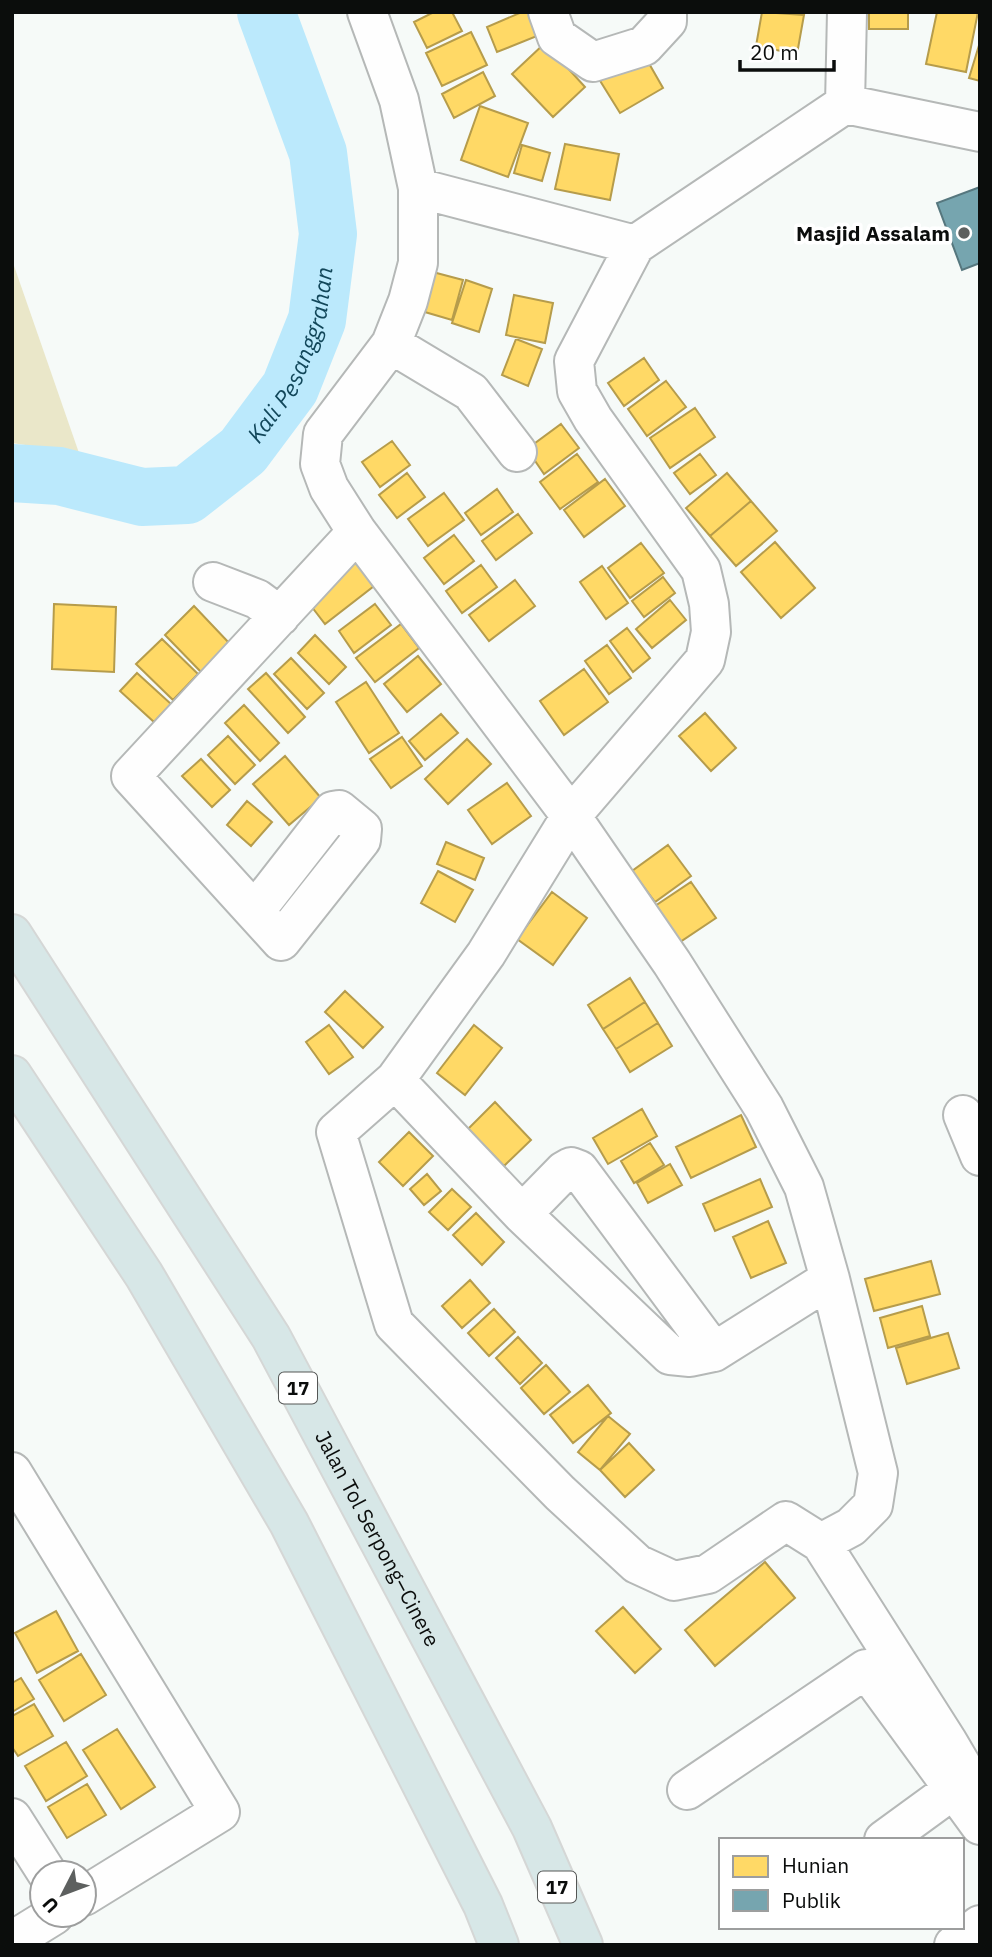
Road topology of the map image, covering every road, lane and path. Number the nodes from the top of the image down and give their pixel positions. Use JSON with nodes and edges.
{"nodes":[{"id":1,"x":367,"y":12,"type":"edge"},
{"id":2,"x":548,"y":12,"type":"edge"},
{"id":3,"x":667,"y":12,"type":"edge"},
{"id":4,"x":847,"y":12,"type":"edge"},
{"id":5,"x":845,"y":104,"type":"junction"},
{"id":6,"x":980,"y":132,"type":"edge"},
{"id":7,"x":418,"y":188,"type":"junction"},
{"id":8,"x":635,"y":245,"type":"junction"},
{"id":9,"x":390,"y":344,"type":"junction"},
{"id":10,"x":517,"y":452,"type":"dead end"},
{"id":11,"x":357,"y":532,"type":"junction"},
{"id":12,"x":213,"y":582,"type":"dead end"},
{"id":13,"x":280,"y":616,"type":"junction"},
{"id":14,"x":571,"y":816,"type":"junction"},
{"id":15,"x":255,"y":911,"type":"dead end"},
{"id":16,"x":12,"y":922,"type":"edge"},
{"id":17,"x":12,"y":934,"type":"edge"},
{"id":18,"x":34,"y":966,"type":"junction"},
{"id":19,"x":12,"y":1075,"type":"edge"},
{"id":20,"x":395,"y":1080,"type":"junction"},
{"id":21,"x":963,"y":1115,"type":"dead end"},
{"id":22,"x":980,"y":1156,"type":"edge"},
{"id":23,"x":522,"y":1214,"type":"junction"},
{"id":24,"x":830,"y":1279,"type":"junction"},
{"id":25,"x":714,"y":1352,"type":"junction"},
{"id":26,"x":12,"y":1472,"type":"edge"},
{"id":27,"x":821,"y":1543,"type":"junction"},
{"id":28,"x":687,"y":1790,"type":"dead end"},
{"id":29,"x":967,"y":1793,"type":"edge"},
{"id":30,"x":12,"y":1818,"type":"edge"},
{"id":31,"x":980,"y":1825,"type":"edge"},
{"id":32,"x":888,"y":1838,"type":"edge"},
{"id":33,"x":38,"y":1859,"type":"edge"},
{"id":34,"x":98,"y":1887,"type":"edge"},
{"id":35,"x":980,"y":1925,"type":"edge"},
{"id":36,"x":31,"y":1929,"type":"edge"},
{"id":37,"x":12,"y":1941,"type":"edge"},
{"id":38,"x":499,"y":1945,"type":"edge"},
{"id":39,"x":583,"y":1945,"type":"edge"},
{"id":40,"x":954,"y":1945,"type":"edge"}],
"edges":[{"from":1,"to":7,"type":"street"},
{"from":2,"to":3,"type":"street"},
{"from":4,"to":5,"type":"street"},
{"from":5,"to":6,"type":"street"},
{"from":5,"to":8,"type":"street"},
{"from":7,"to":8,"type":"street"},
{"from":7,"to":9,"type":"street"},
{"from":8,"to":14,"type":"street"},
{"from":9,"to":10,"type":"street"},
{"from":9,"to":11,"type":"street"},
{"from":11,"to":13,"type":"street"},
{"from":11,"to":14,"type":"street"},
{"from":12,"to":13,"type":"street"},
{"from":13,"to":15,"type":"street"},
{"from":14,"to":20,"type":"street"},
{"from":14,"to":24,"type":"street"},
{"from":16,"to":18,"type":"highway"},
{"from":17,"to":18,"type":"highway","name":"Jalan Tol Serpong–Cinere","number":"17"},
{"from":18,"to":39,"type":"highway","name":"Jalan Tol Serpong–Cinere","number":"17"},
{"from":19,"to":38,"type":"highway"},
{"from":20,"to":23,"type":"street"},
{"from":20,"to":27,"type":"street"},
{"from":21,"to":22,"type":"street"},
{"from":23,"to":25,"type":"street"},
{"from":23,"to":25,"type":"street"},
{"from":24,"to":25,"type":"street"},
{"from":24,"to":27,"type":"street"},
{"from":26,"to":34,"type":"street"},
{"from":27,"to":29,"type":"street"},
{"from":28,"to":29,"type":"street"},
{"from":29,"to":31,"type":"street"},
{"from":29,"to":32,"type":"street"},
{"from":30,"to":33,"type":"street"},
{"from":35,"to":40,"type":"street"},
{"from":36,"to":37,"type":"street"}]}
